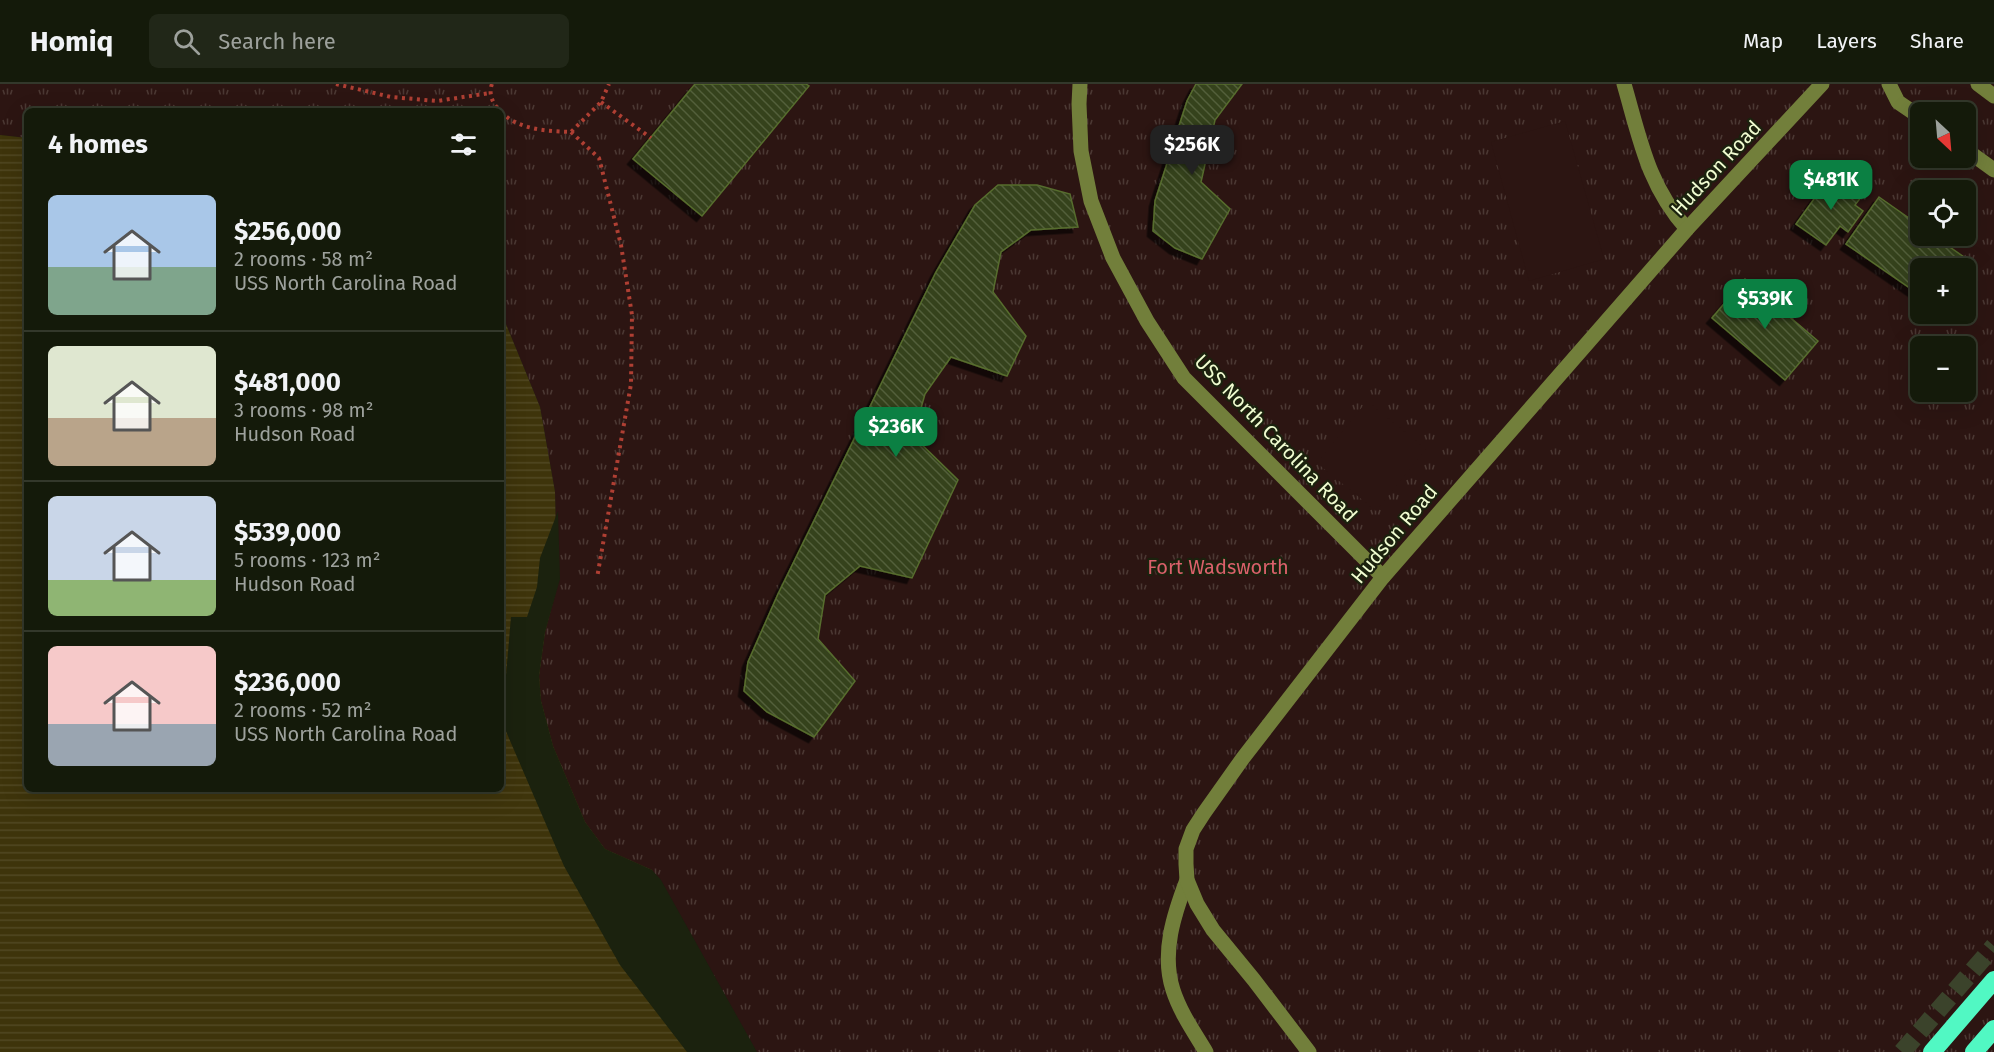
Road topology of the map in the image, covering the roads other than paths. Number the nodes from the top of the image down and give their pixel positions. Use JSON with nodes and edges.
{"nodes":[{"id":1,"x":1080,"y":84,"type":"edge"},
{"id":2,"x":1624,"y":84,"type":"edge"},
{"id":3,"x":1822,"y":84,"type":"edge"},
{"id":4,"x":1889,"y":84,"type":"edge"},
{"id":5,"x":1978,"y":84,"type":"edge"},
{"id":6,"x":1994,"y":96,"type":"edge"},
{"id":7,"x":1910,"y":110,"type":"edge"},
{"id":8,"x":1976,"y":157,"type":"edge"},
{"id":9,"x":1994,"y":170,"type":"edge"},
{"id":10,"x":1687,"y":229,"type":"junction"},
{"id":11,"x":1383,"y":577,"type":"junction"},
{"id":12,"x":1187,"y":880,"type":"junction"},
{"id":13,"x":1994,"y":980,"type":"edge"},
{"id":14,"x":1994,"y":1029,"type":"edge"},
{"id":15,"x":1206,"y":1052,"type":"edge"},
{"id":16,"x":1309,"y":1052,"type":"edge"},
{"id":17,"x":1932,"y":1052,"type":"edge"},
{"id":18,"x":1974,"y":1052,"type":"edge"}],
"edges":[{"from":1,"to":11,"type":"street","name":"USS North Carolina Road"},
{"from":2,"to":10,"type":"street"},
{"from":3,"to":10,"type":"street","name":"Hudson Road"},
{"from":4,"to":7,"type":"street"},
{"from":5,"to":6,"type":"street"},
{"from":8,"to":9,"type":"street"},
{"from":10,"to":11,"type":"street","name":"Hudson Road"},
{"from":11,"to":12,"type":"street","name":"Hudson Road"},
{"from":12,"to":15,"type":"street"},
{"from":12,"to":16,"type":"street","name":"Hudson Road"},
{"from":13,"to":17,"type":"highway"},
{"from":14,"to":18,"type":"highway"}]}
